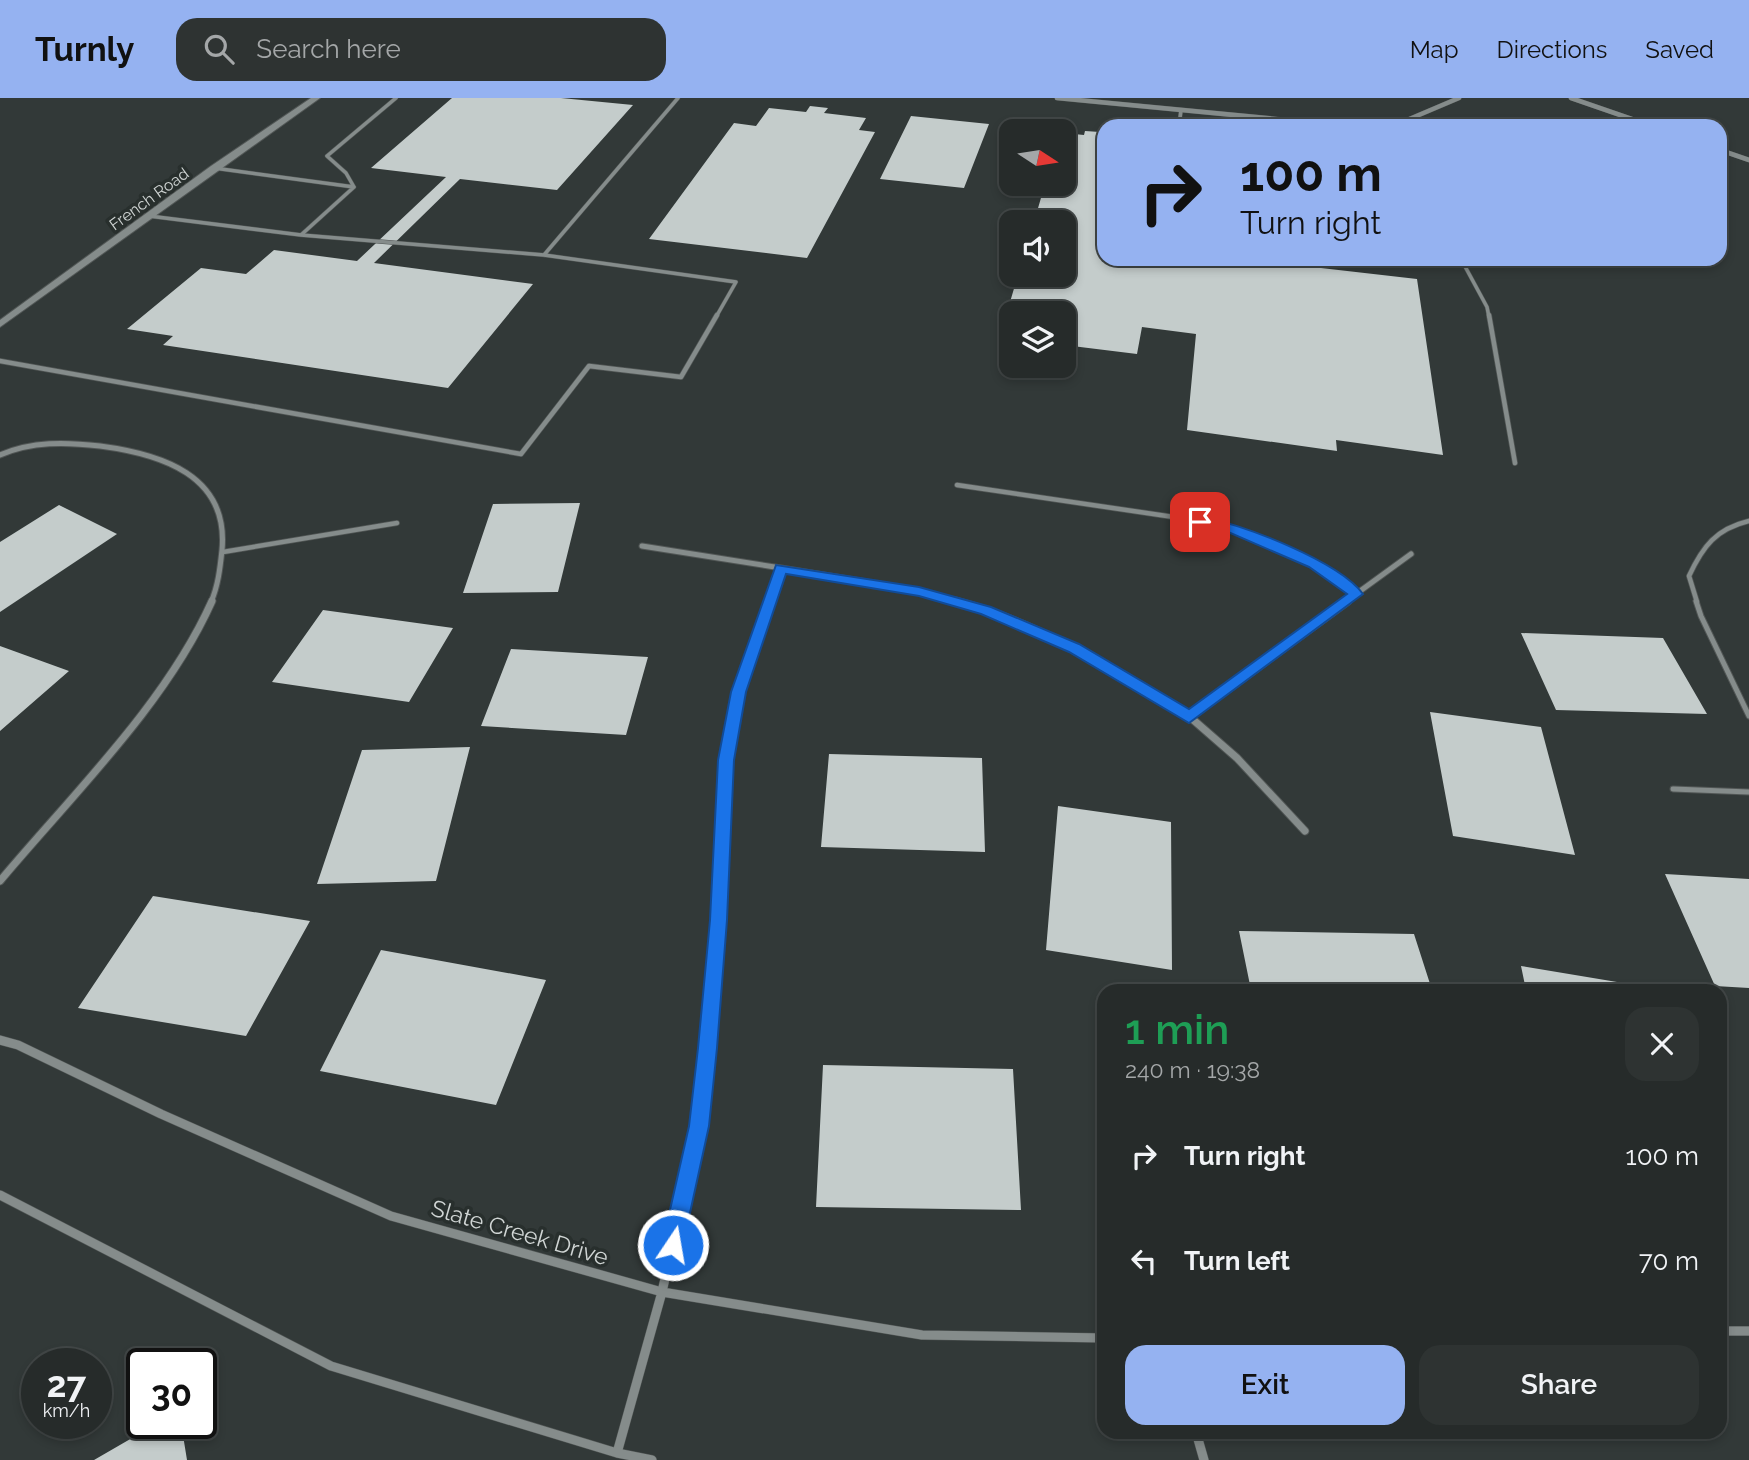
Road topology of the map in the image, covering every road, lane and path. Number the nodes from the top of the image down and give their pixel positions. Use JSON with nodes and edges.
{"nodes":[{"id":1,"x":316,"y":98,"type":"edge"},
{"id":2,"x":396,"y":98,"type":"edge"},
{"id":3,"x":678,"y":98,"type":"edge"},
{"id":4,"x":1057,"y":98,"type":"edge"},
{"id":5,"x":1459,"y":98,"type":"edge"},
{"id":6,"x":1571,"y":98,"type":"edge"},
{"id":7,"x":1079,"y":99,"type":"edge"},
{"id":8,"x":1181,"y":110,"type":"junction"},
{"id":9,"x":1180,"y":119,"type":"edge"},
{"id":10,"x":1276,"y":119,"type":"edge"},
{"id":11,"x":1410,"y":119,"type":"edge"},
{"id":12,"x":1631,"y":119,"type":"edge"},
{"id":13,"x":1727,"y":152,"type":"edge"},
{"id":14,"x":1749,"y":160,"type":"edge"},
{"id":15,"x":214,"y":169,"type":"junction"},
{"id":16,"x":354,"y":187,"type":"junction"},
{"id":17,"x":149,"y":216,"type":"junction"},
{"id":18,"x":301,"y":235,"type":"junction"},
{"id":19,"x":544,"y":255,"type":"junction"},
{"id":20,"x":1465,"y":266,"type":"edge"},
{"id":21,"x":0,"y":324,"type":"edge"},
{"id":22,"x":0,"y":361,"type":"edge"},
{"id":23,"x":0,"y":455,"type":"edge"},
{"id":24,"x":1515,"y":463,"type":"dead end"},
{"id":25,"x":957,"y":485,"type":"dead end"},
{"id":26,"x":1749,"y":521,"type":"edge"},
{"id":27,"x":397,"y":523,"type":"dead end"},
{"id":28,"x":642,"y":546,"type":"dead end"},
{"id":29,"x":223,"y":552,"type":"junction"},
{"id":30,"x":1411,"y":554,"type":"dead end"},
{"id":31,"x":781,"y":568,"type":"junction"},
{"id":32,"x":1356,"y":594,"type":"junction"},
{"id":33,"x":1749,"y":716,"type":"edge"},
{"id":34,"x":1189,"y":717,"type":"junction"},
{"id":35,"x":1673,"y":789,"type":"dead end"},
{"id":36,"x":1749,"y":792,"type":"edge"},
{"id":37,"x":1305,"y":831,"type":"dead end"},
{"id":38,"x":0,"y":881,"type":"edge"},
{"id":39,"x":0,"y":1040,"type":"edge"},
{"id":40,"x":0,"y":1195,"type":"edge"},
{"id":41,"x":662,"y":1292,"type":"junction"},
{"id":42,"x":1727,"y":1331,"type":"edge"},
{"id":43,"x":1749,"y":1331,"type":"edge"},
{"id":44,"x":1097,"y":1338,"type":"edge"},
{"id":45,"x":1198,"y":1439,"type":"edge"},
{"id":46,"x":617,"y":1454,"type":"junction"},
{"id":47,"x":652,"y":1460,"type":"edge"},
{"id":48,"x":1203,"y":1460,"type":"edge"}],
"edges":[{"from":1,"to":15,"type":"main road","name":"French Road"},
{"from":2,"to":16,"type":"lane"},
{"from":3,"to":19,"type":"lane"},
{"from":4,"to":7,"type":"street"},
{"from":5,"to":11,"type":"street"},
{"from":6,"to":12,"type":"street"},
{"from":7,"to":8,"type":"street"},
{"from":8,"to":9,"type":"lane"},
{"from":8,"to":10,"type":"street"},
{"from":13,"to":14,"type":"street"},
{"from":15,"to":16,"type":"lane"},
{"from":15,"to":17,"type":"main road","name":"French Road"},
{"from":16,"to":18,"type":"lane"},
{"from":17,"to":18,"type":"lane"},
{"from":17,"to":21,"type":"main road","name":"French Road"},
{"from":18,"to":19,"type":"lane"},
{"from":19,"to":22,"type":"lane"},
{"from":20,"to":24,"type":"lane"},
{"from":23,"to":29,"type":"street"},
{"from":25,"to":32,"type":"lane"},
{"from":26,"to":33,"type":"lane"},
{"from":27,"to":29,"type":"lane"},
{"from":28,"to":31,"type":"street"},
{"from":29,"to":38,"type":"street"},
{"from":30,"to":32,"type":"street"},
{"from":31,"to":34,"type":"street"},
{"from":31,"to":41,"type":"street"},
{"from":32,"to":34,"type":"street"},
{"from":34,"to":37,"type":"street"},
{"from":35,"to":36,"type":"lane"},
{"from":39,"to":41,"type":"street","name":"Slate Creek Drive"},
{"from":40,"to":46,"type":"street"},
{"from":41,"to":44,"type":"street","name":"Slate Creek Drive"},
{"from":41,"to":46,"type":"street"},
{"from":42,"to":43,"type":"street"},
{"from":45,"to":48,"type":"street"},
{"from":46,"to":47,"type":"street"}]}
